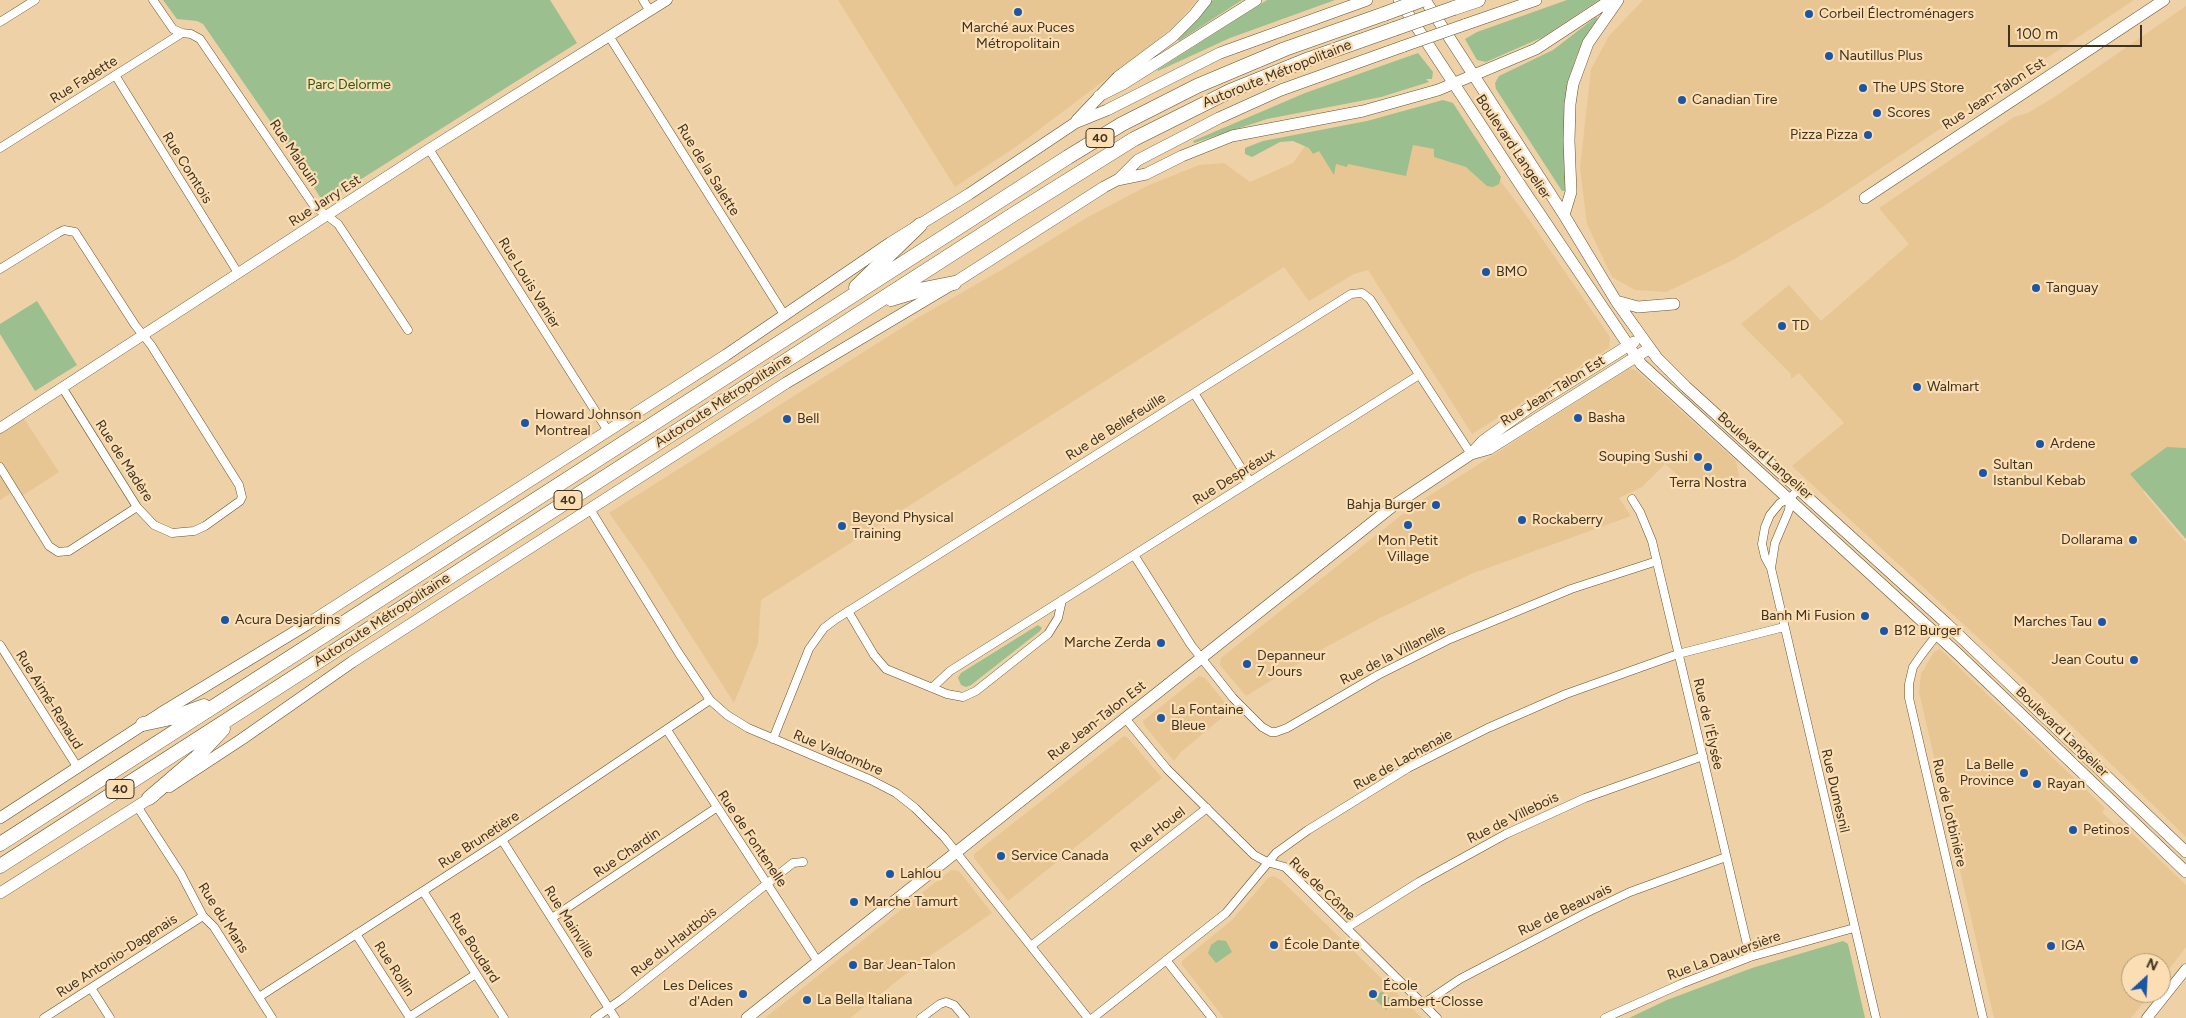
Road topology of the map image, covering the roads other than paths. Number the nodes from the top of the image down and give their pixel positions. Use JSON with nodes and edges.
{"nodes":[{"id":1,"x":35,"y":0,"type":"edge"},
{"id":2,"x":153,"y":0,"type":"edge"},
{"id":3,"x":643,"y":0,"type":"edge"},
{"id":4,"x":667,"y":0,"type":"edge"},
{"id":5,"x":1206,"y":0,"type":"edge"},
{"id":6,"x":1256,"y":0,"type":"edge"},
{"id":7,"x":1367,"y":0,"type":"edge"},
{"id":8,"x":1399,"y":0,"type":"edge"},
{"id":9,"x":1424,"y":0,"type":"edge"},
{"id":10,"x":1478,"y":0,"type":"edge"},
{"id":11,"x":1536,"y":0,"type":"edge"},
{"id":12,"x":1618,"y":0,"type":"edge"},
{"id":13,"x":2164,"y":0,"type":"edge"},
{"id":14,"x":650,"y":11,"type":"junction"},
{"id":15,"x":0,"y":22,"type":"edge"},
{"id":16,"x":182,"y":33,"type":"junction"},
{"id":17,"x":609,"y":36,"type":"junction"},
{"id":18,"x":115,"y":75,"type":"junction"},
{"id":19,"x":1474,"y":75,"type":"junction"},
{"id":20,"x":1453,"y":83,"type":"junction"},
{"id":21,"x":1098,"y":96,"type":"junction"},
{"id":22,"x":1074,"y":123,"type":"junction"},
{"id":23,"x":0,"y":148,"type":"edge"},
{"id":24,"x":429,"y":149,"type":"junction"},
{"id":25,"x":1117,"y":180,"type":"junction"},
{"id":26,"x":1865,"y":198,"type":"dead end"},
{"id":27,"x":1564,"y":215,"type":"junction"},
{"id":28,"x":327,"y":216,"type":"junction"},
{"id":29,"x":920,"y":224,"type":"junction"},
{"id":30,"x":0,"y":269,"type":"edge"},
{"id":31,"x":238,"y":274,"type":"junction"},
{"id":32,"x":954,"y":282,"type":"junction"},
{"id":33,"x":1616,"y":301,"type":"junction"},
{"id":34,"x":874,"y":304,"type":"junction"},
{"id":35,"x":1674,"y":304,"type":"dead end"},
{"id":36,"x":838,"y":305,"type":"junction"},
{"id":37,"x":786,"y":316,"type":"junction"},
{"id":38,"x":408,"y":330,"type":"dead end"},
{"id":39,"x":143,"y":335,"type":"junction"},
{"id":40,"x":1642,"y":338,"type":"junction"},
{"id":41,"x":1628,"y":346,"type":"junction"},
{"id":42,"x":1650,"y":348,"type":"junction"},
{"id":43,"x":1636,"y":357,"type":"junction"},
{"id":44,"x":1419,"y":375,"type":"junction"},
{"id":45,"x":62,"y":387,"type":"junction"},
{"id":46,"x":1194,"y":393,"type":"junction"},
{"id":47,"x":0,"y":428,"type":"edge"},
{"id":48,"x":608,"y":431,"type":"junction"},
{"id":49,"x":1471,"y":454,"type":"junction"},
{"id":50,"x":0,"y":467,"type":"edge"},
{"id":51,"x":1250,"y":482,"type":"junction"},
{"id":52,"x":1799,"y":489,"type":"junction"},
{"id":53,"x":1790,"y":498,"type":"junction"},
{"id":54,"x":1632,"y":499,"type":"dead end"},
{"id":55,"x":137,"y":506,"type":"junction"},
{"id":56,"x":590,"y":509,"type":"junction"},
{"id":57,"x":1134,"y":555,"type":"junction"},
{"id":58,"x":1657,"y":561,"type":"junction"},
{"id":59,"x":1771,"y":568,"type":"junction"},
{"id":60,"x":1062,"y":600,"type":"junction"},
{"id":61,"x":848,"y":611,"type":"junction"},
{"id":62,"x":1946,"y":624,"type":"junction"},
{"id":63,"x":1784,"y":627,"type":"junction"},
{"id":64,"x":1937,"y":634,"type":"junction"},
{"id":65,"x":0,"y":645,"type":"edge"},
{"id":66,"x":1678,"y":654,"type":"junction"},
{"id":67,"x":7,"y":657,"type":"junction"},
{"id":68,"x":1201,"y":658,"type":"junction"},
{"id":69,"x":0,"y":661,"type":"edge"},
{"id":70,"x":932,"y":688,"type":"junction"},
{"id":71,"x":228,"y":698,"type":"junction"},
{"id":72,"x":710,"y":700,"type":"junction"},
{"id":73,"x":239,"y":712,"type":"junction"},
{"id":74,"x":1125,"y":718,"type":"junction"},
{"id":75,"x":143,"y":724,"type":"junction"},
{"id":76,"x":667,"y":730,"type":"junction"},
{"id":77,"x":773,"y":739,"type":"junction"},
{"id":78,"x":1703,"y":756,"type":"junction"},
{"id":79,"x":78,"y":768,"type":"junction"},
{"id":80,"x":149,"y":798,"type":"junction"},
{"id":81,"x":137,"y":806,"type":"junction"},
{"id":82,"x":716,"y":808,"type":"junction"},
{"id":83,"x":1207,"y":808,"type":"junction"},
{"id":84,"x":0,"y":818,"type":"edge"},
{"id":85,"x":502,"y":840,"type":"junction"},
{"id":86,"x":0,"y":844,"type":"edge"},
{"id":87,"x":956,"y":852,"type":"junction"},
{"id":88,"x":2186,"y":852,"type":"edge"},
{"id":89,"x":1726,"y":857,"type":"junction"},
{"id":90,"x":803,"y":862,"type":"dead end"},
{"id":91,"x":1267,"y":862,"type":"junction"},
{"id":92,"x":0,"y":866,"type":"edge"},
{"id":93,"x":2186,"y":872,"type":"edge"},
{"id":94,"x":768,"y":884,"type":"junction"},
{"id":95,"x":423,"y":891,"type":"junction"},
{"id":96,"x":0,"y":893,"type":"edge"},
{"id":97,"x":203,"y":916,"type":"junction"},
{"id":98,"x":552,"y":918,"type":"junction"},
{"id":99,"x":1346,"y":928,"type":"junction"},
{"id":100,"x":1854,"y":928,"type":"junction"},
{"id":101,"x":356,"y":934,"type":"junction"},
{"id":102,"x":1031,"y":946,"type":"junction"},
{"id":103,"x":1750,"y":957,"type":"junction"},
{"id":104,"x":1166,"y":960,"type":"junction"},
{"id":105,"x":818,"y":962,"type":"junction"},
{"id":106,"x":2186,"y":969,"type":"edge"},
{"id":107,"x":476,"y":974,"type":"junction"},
{"id":108,"x":91,"y":988,"type":"junction"},
{"id":109,"x":258,"y":997,"type":"junction"},
{"id":110,"x":1423,"y":1004,"type":"junction"},
{"id":111,"x":609,"y":1008,"type":"junction"},
{"id":112,"x":44,"y":1018,"type":"edge"},
{"id":113,"x":110,"y":1018,"type":"edge"},
{"id":114,"x":272,"y":1018,"type":"edge"},
{"id":115,"x":410,"y":1018,"type":"edge"},
{"id":116,"x":504,"y":1018,"type":"edge"},
{"id":117,"x":595,"y":1018,"type":"edge"},
{"id":118,"x":615,"y":1018,"type":"edge"},
{"id":119,"x":747,"y":1018,"type":"edge"},
{"id":120,"x":921,"y":1018,"type":"edge"},
{"id":121,"x":965,"y":1018,"type":"edge"},
{"id":122,"x":1088,"y":1018,"type":"edge"},
{"id":123,"x":1093,"y":1018,"type":"edge"},
{"id":124,"x":1212,"y":1018,"type":"edge"},
{"id":125,"x":1437,"y":1018,"type":"edge"},
{"id":126,"x":1605,"y":1018,"type":"edge"},
{"id":127,"x":1876,"y":1018,"type":"edge"},
{"id":128,"x":1984,"y":1018,"type":"edge"},
{"id":129,"x":2147,"y":1018,"type":"edge"}],
"edges":[{"from":1,"to":15,"type":"street"},
{"from":2,"to":16,"type":"street","name":"Rue Malouin"},
{"from":3,"to":14,"type":"street"},
{"from":4,"to":14,"type":"street","name":"Rue Jarry Est"},
{"from":5,"to":21,"type":"main road"},
{"from":6,"to":21,"type":"main road"},
{"from":7,"to":22,"type":"main road"},
{"from":8,"to":20,"type":"main road","name":"Boulevard Langelier"},
{"from":9,"to":19,"type":"main road","name":"Boulevard Langelier"},
{"from":9,"to":36,"type":"highway","name":"Autoroute Métropolitaine","number":"40","bridge":true},
{"from":10,"to":34,"type":"highway","name":"Autoroute Métropolitaine","number":"40","bridge":true},
{"from":11,"to":25,"type":"main road","bridge":true},
{"from":12,"to":19,"type":"main road"},
{"from":12,"to":27,"type":"main road"},
{"from":13,"to":26,"type":"main road","name":"Rue Jean-Talon Est"},
{"from":14,"to":17,"type":"street","name":"Rue Jarry Est"},
{"from":16,"to":18,"type":"street","name":"Rue Fadette"},
{"from":16,"to":28,"type":"street","name":"Rue Malouin"},
{"from":17,"to":24,"type":"street","name":"Rue Jarry Est"},
{"from":17,"to":37,"type":"street","name":"Rue de la Salette"},
{"from":18,"to":23,"type":"street","name":"Rue Fadette"},
{"from":18,"to":31,"type":"street","name":"Rue Comtois"},
{"from":19,"to":20,"type":"main road"},
{"from":19,"to":27,"type":"main road","name":"Boulevard Langelier"},
{"from":20,"to":25,"type":"main road"},
{"from":20,"to":41,"type":"main road","name":"Boulevard Langelier"},
{"from":21,"to":22,"type":"main road"},
{"from":22,"to":29,"type":"main road"},
{"from":24,"to":28,"type":"street","name":"Rue Jarry Est"},
{"from":24,"to":48,"type":"street","name":"Rue Louis Vanier"},
{"from":25,"to":32,"type":"main road"},
{"from":27,"to":33,"type":"main road","name":"Boulevard Langelier"},
{"from":28,"to":31,"type":"street","name":"Rue Jarry Est"},
{"from":28,"to":38,"type":"street","name":"Rue Malouin"},
{"from":29,"to":36,"type":"highway"},
{"from":29,"to":37,"type":"main road"},
{"from":30,"to":39,"type":"street"},
{"from":31,"to":39,"type":"street","name":"Rue Jarry Est"},
{"from":32,"to":34,"type":"highway"},
{"from":32,"to":56,"type":"main road"},
{"from":33,"to":35,"type":"main road"},
{"from":33,"to":40,"type":"main road","name":"Boulevard Langelier"},
{"from":34,"to":73,"type":"highway","name":"Autoroute Métropolitaine","number":"40"},
{"from":36,"to":71,"type":"highway","name":"Autoroute Métropolitaine","number":"40"},
{"from":37,"to":48,"type":"main road"},
{"from":39,"to":45,"type":"street","name":"Rue Jarry Est"},
{"from":39,"to":55,"type":"street","name":"Rue de Madère"},
{"from":40,"to":41,"type":"main road","name":"Rue Jean-Talon Est"},
{"from":40,"to":42,"type":"main road","name":"Boulevard Langelier"},
{"from":41,"to":43,"type":"main road","name":"Boulevard Langelier"},
{"from":41,"to":49,"type":"main road","name":"Rue Jean-Talon Est"},
{"from":42,"to":43,"type":"main road","name":"Rue Jean-Talon Est"},
{"from":42,"to":52,"type":"main road","name":"Boulevard Langelier"},
{"from":43,"to":49,"type":"main road","name":"Rue Jean-Talon Est"},
{"from":43,"to":53,"type":"main road","name":"Boulevard Langelier"},
{"from":44,"to":46,"type":"street","name":"Rue de Bellefeuille"},
{"from":44,"to":49,"type":"street","name":"Rue de Bellefeuille"},
{"from":44,"to":51,"type":"street","name":"Rue Despréaux"},
{"from":45,"to":47,"type":"street","name":"Rue Jarry Est"},
{"from":45,"to":55,"type":"street","name":"Rue de Madère"},
{"from":46,"to":51,"type":"street"},
{"from":46,"to":61,"type":"street","name":"Rue de Bellefeuille"},
{"from":48,"to":75,"type":"main road"},
{"from":49,"to":68,"type":"main road","name":"Rue Jean-Talon Est"},
{"from":50,"to":55,"type":"street"},
{"from":51,"to":57,"type":"street","name":"Rue Despréaux"},
{"from":52,"to":53,"type":"street","name":"Rue Dumesnil"},
{"from":52,"to":62,"type":"main road","name":"Boulevard Langelier"},
{"from":53,"to":59,"type":"street","name":"Rue Dumesnil"},
{"from":53,"to":59,"type":"street","name":"Rue Dumesnil"},
{"from":53,"to":64,"type":"main road","name":"Boulevard Langelier"},
{"from":54,"to":58,"type":"street","name":"Rue de l'Élysée"},
{"from":56,"to":72,"type":"street","name":"Rue Valdombre"},
{"from":56,"to":80,"type":"main road"},
{"from":57,"to":60,"type":"street","name":"Rue Despréaux"},
{"from":57,"to":68,"type":"street","name":"Rue de la Villanelle"},
{"from":58,"to":66,"type":"street","name":"Rue de l'Élysée"},
{"from":58,"to":68,"type":"street","name":"Rue de la Villanelle"},
{"from":59,"to":63,"type":"street","name":"Rue Dumesnil"},
{"from":60,"to":70,"type":"street","name":"Rue Despréaux"},
{"from":60,"to":70,"type":"street"},
{"from":61,"to":70,"type":"street"},
{"from":61,"to":77,"type":"street","name":"Rue de Bellefeuille"},
{"from":62,"to":64,"type":"street","name":"Rue de Lotbinière"},
{"from":62,"to":88,"type":"main road","name":"Boulevard Langelier"},
{"from":63,"to":66,"type":"street","name":"Rue de Lachenaie"},
{"from":63,"to":100,"type":"street","name":"Rue Dumesnil"},
{"from":64,"to":93,"type":"main road","name":"Boulevard Langelier"},
{"from":64,"to":128,"type":"street","name":"Rue de Lotbinière"},
{"from":65,"to":67,"type":"street","name":"Rue Aimé-Renaud"},
{"from":66,"to":78,"type":"street","name":"Rue de l'Élysée"},
{"from":66,"to":91,"type":"street","name":"Rue de Lachenaie"},
{"from":67,"to":69,"type":"street"},
{"from":67,"to":79,"type":"street","name":"Rue Aimé-Renaud"},
{"from":68,"to":74,"type":"main road","name":"Rue Jean-Talon Est"},
{"from":71,"to":75,"type":"highway"},
{"from":71,"to":86,"type":"highway","name":"Autoroute Métropolitaine","number":"40"},
{"from":72,"to":76,"type":"street","name":"Rue Brunetière"},
{"from":72,"to":77,"type":"street","name":"Rue Valdombre"},
{"from":73,"to":80,"type":"highway"},
{"from":73,"to":92,"type":"highway","name":"Autoroute Métropolitaine","number":"40"},
{"from":74,"to":83,"type":"street","name":"Rue de Côme"},
{"from":74,"to":87,"type":"main road","name":"Rue Jean-Talon Est"},
{"from":75,"to":79,"type":"main road"},
{"from":76,"to":82,"type":"street","name":"Rue de Fontenelle"},
{"from":76,"to":85,"type":"street","name":"Rue Brunetière"},
{"from":77,"to":87,"type":"street","name":"Rue Valdombre"},
{"from":78,"to":89,"type":"street","name":"Rue de l'Élysée"},
{"from":78,"to":99,"type":"street","name":"Rue de Villebois"},
{"from":79,"to":84,"type":"main road"},
{"from":80,"to":81,"type":"main road"},
{"from":81,"to":96,"type":"main road"},
{"from":81,"to":97,"type":"street","name":"Rue du Mans"},
{"from":82,"to":94,"type":"street","name":"Rue de Fontenelle"},
{"from":82,"to":98,"type":"street","name":"Rue Chardin"},
{"from":83,"to":91,"type":"street","name":"Rue de Côme"},
{"from":83,"to":102,"type":"street","name":"Rue Houel"},
{"from":85,"to":95,"type":"street","name":"Rue Brunetière"},
{"from":85,"to":98,"type":"street","name":"Rue Mainville"},
{"from":87,"to":102,"type":"street","name":"Rue Valdombre"},
{"from":87,"to":105,"type":"main road","name":"Rue Jean-Talon Est"},
{"from":89,"to":103,"type":"street","name":"Rue de l'Élysée"},
{"from":89,"to":110,"type":"street","name":"Rue de Beauvais"},
{"from":90,"to":94,"type":"street","name":"Rue du Hautbois"},
{"from":91,"to":99,"type":"street","name":"Rue de Côme"},
{"from":91,"to":104,"type":"street","name":"Rue de Lachenaie"},
{"from":94,"to":105,"type":"street","name":"Rue de Fontenelle"},
{"from":94,"to":111,"type":"street","name":"Rue du Hautbois"},
{"from":95,"to":101,"type":"street","name":"Rue Brunetière"},
{"from":95,"to":107,"type":"street","name":"Rue Boudard"},
{"from":97,"to":108,"type":"street","name":"Rue Antonio-Dagenais"},
{"from":97,"to":109,"type":"street","name":"Rue du Mans"},
{"from":98,"to":111,"type":"street","name":"Rue Mainville"},
{"from":99,"to":110,"type":"street","name":"Rue de Côme"},
{"from":100,"to":103,"type":"street","name":"Rue La Dauversière"},
{"from":100,"to":127,"type":"street","name":"Rue Dumesnil"},
{"from":101,"to":109,"type":"street","name":"Rue Brunetière"},
{"from":101,"to":115,"type":"street","name":"Rue Rollin"},
{"from":102,"to":122,"type":"street","name":"Rue Valdombre"},
{"from":103,"to":126,"type":"street","name":"Rue La Dauversière"},
{"from":104,"to":123,"type":"street","name":"Rue de Lachenaie"},
{"from":104,"to":124,"type":"street"},
{"from":105,"to":119,"type":"main road","name":"Rue Jean-Talon Est"},
{"from":106,"to":129,"type":"street"},
{"from":107,"to":115,"type":"street"},
{"from":107,"to":116,"type":"street","name":"Rue Boudard"},
{"from":108,"to":112,"type":"street","name":"Rue Antonio-Dagenais"},
{"from":108,"to":113,"type":"street"},
{"from":109,"to":114,"type":"street","name":"Rue du Mans"},
{"from":110,"to":125,"type":"street","name":"Rue de Côme"},
{"from":111,"to":117,"type":"street","name":"Rue du Hautbois"},
{"from":111,"to":118,"type":"street","name":"Rue Mainville"},
{"from":120,"to":121,"type":"street"}]}
